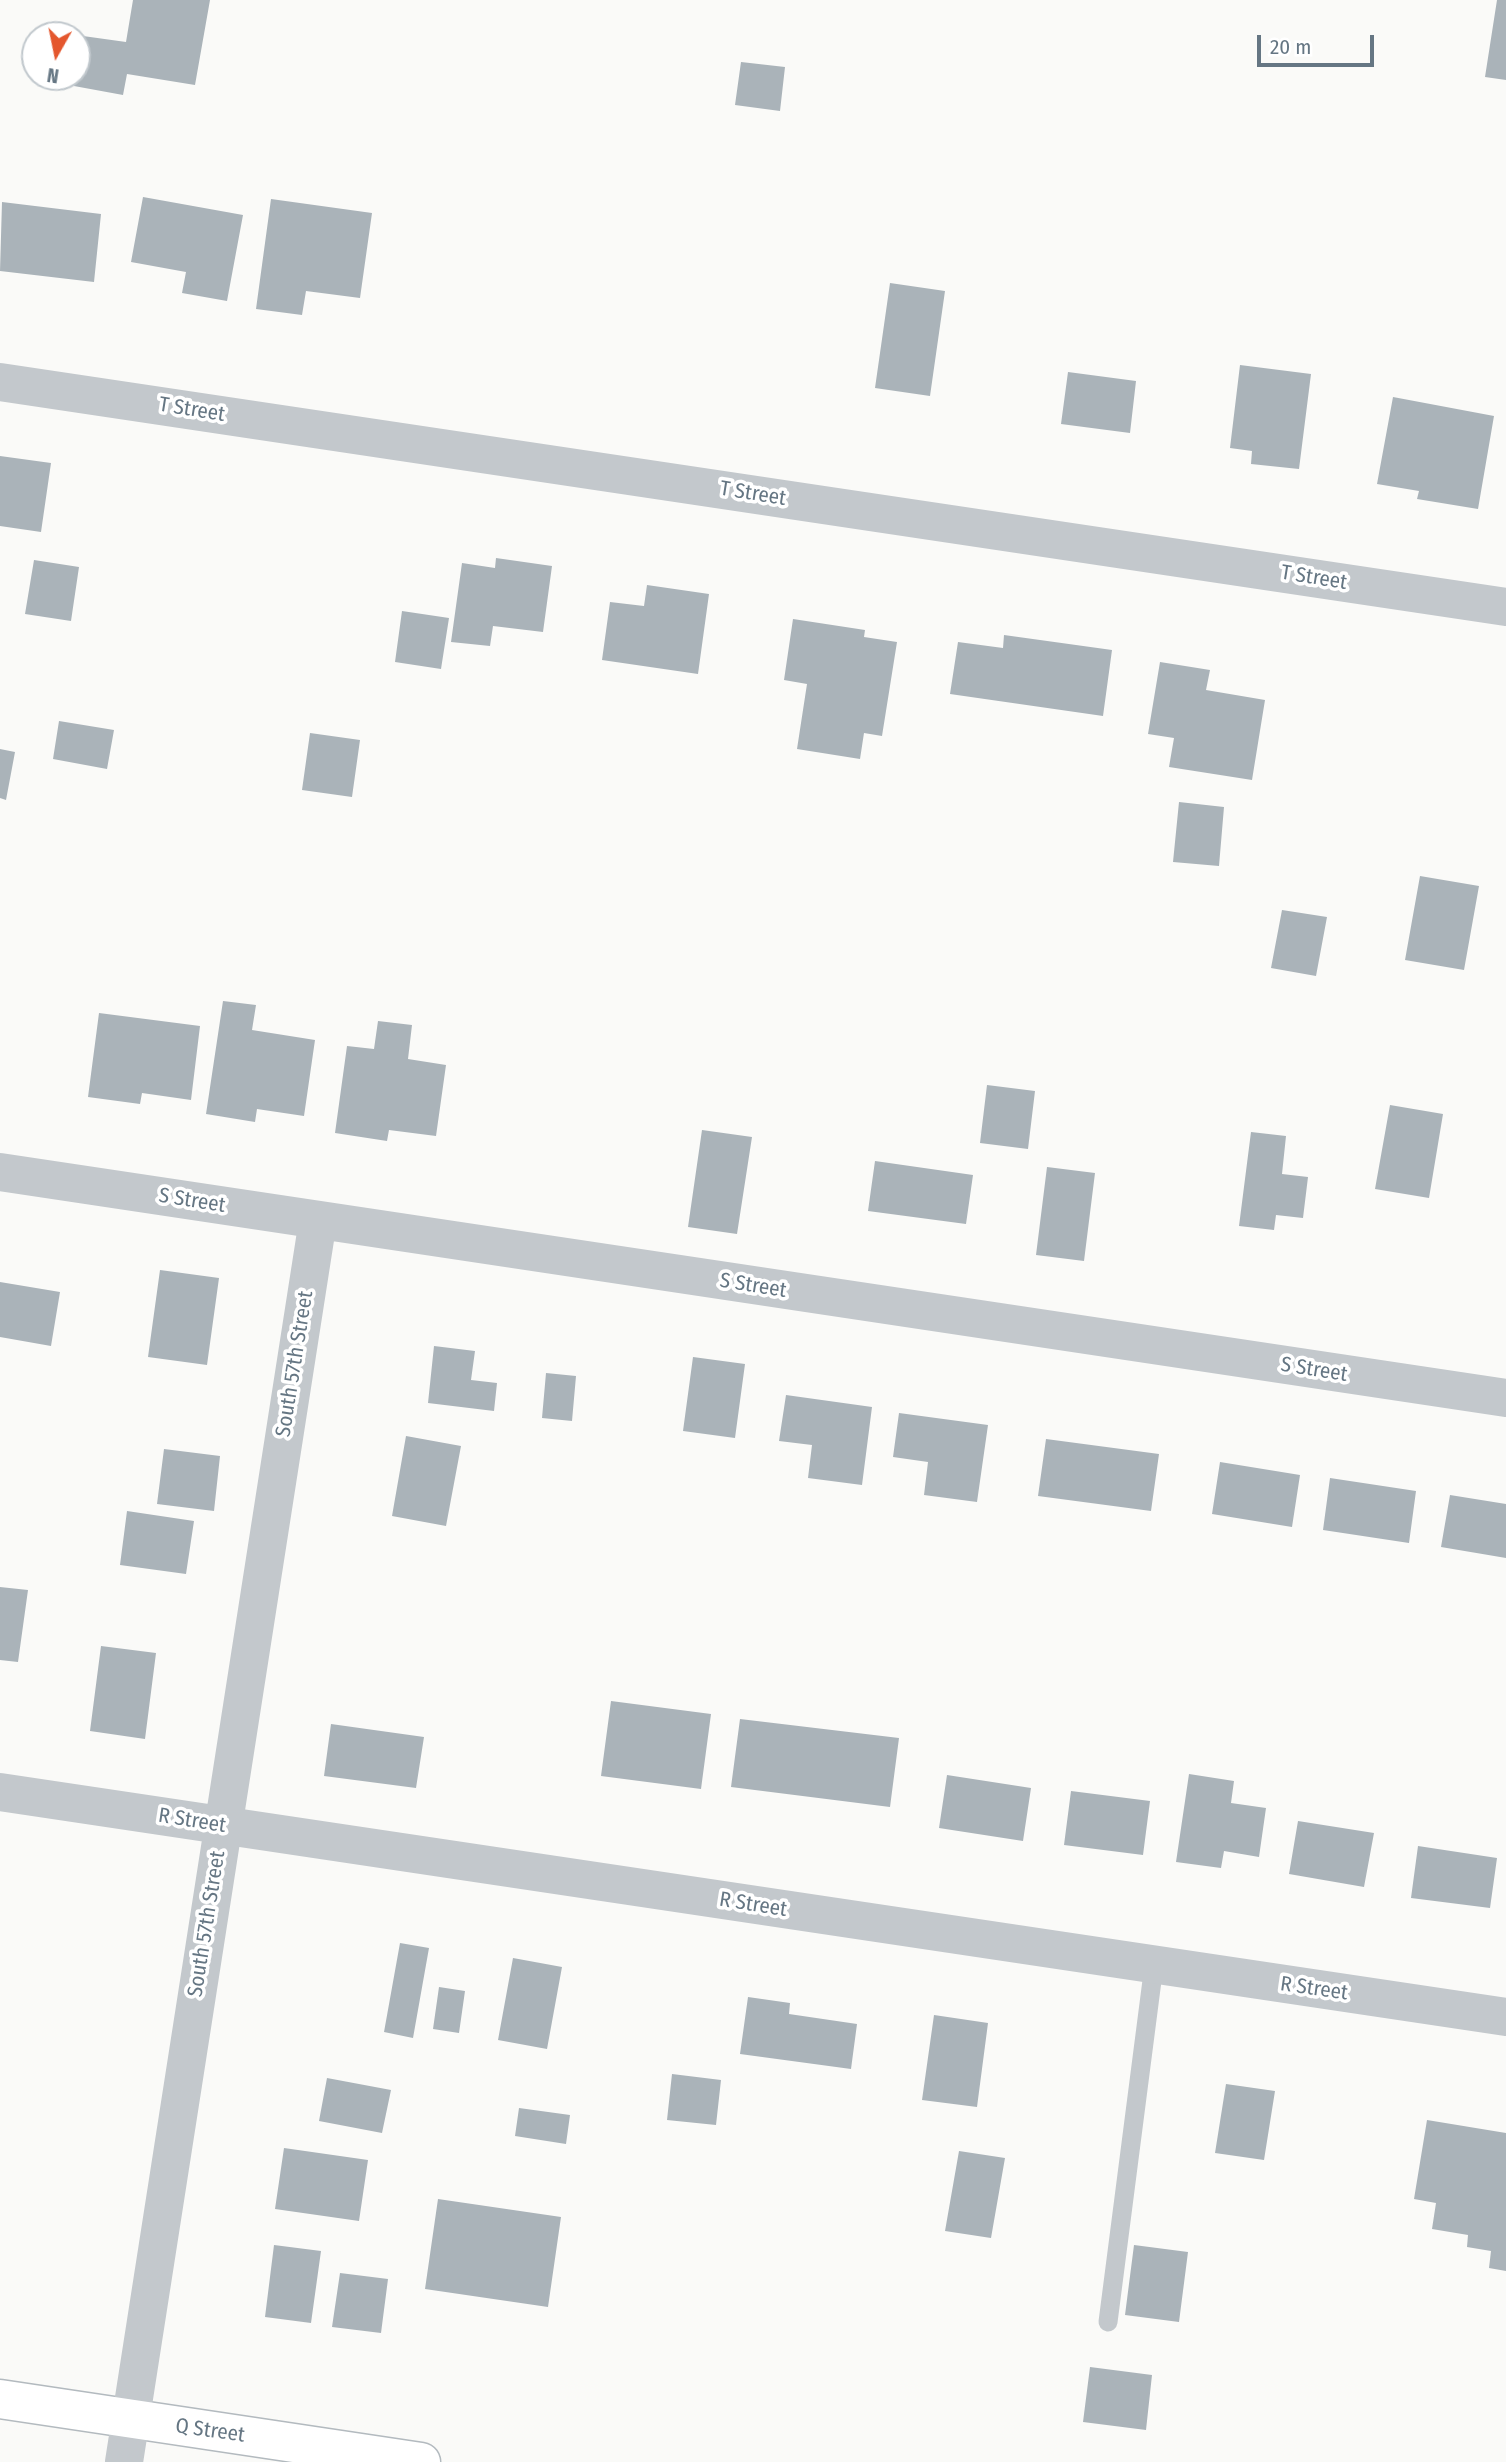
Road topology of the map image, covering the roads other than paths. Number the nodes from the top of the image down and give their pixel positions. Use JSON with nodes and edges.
{"nodes":[{"id":1,"x":0,"y":382,"type":"edge"},
{"id":2,"x":1506,"y":607,"type":"edge"},
{"id":3,"x":0,"y":1172,"type":"edge"},
{"id":4,"x":318,"y":1220,"type":"junction"},
{"id":5,"x":1506,"y":1398,"type":"edge"},
{"id":6,"x":0,"y":1792,"type":"edge"},
{"id":7,"x":222,"y":1825,"type":"junction"},
{"id":8,"x":1154,"y":1965,"type":"junction"},
{"id":9,"x":1506,"y":2017,"type":"edge"},
{"id":10,"x":1108,"y":2322,"type":"dead end"},
{"id":11,"x":0,"y":2399,"type":"edge"},
{"id":12,"x":130,"y":2419,"type":"junction"},
{"id":13,"x":124,"y":2462,"type":"edge"},
{"id":14,"x":421,"y":2462,"type":"edge"}],
"edges":[{"from":1,"to":2,"type":"street","name":"T Street"},
{"from":3,"to":4,"type":"street","name":"S Street"},
{"from":4,"to":5,"type":"street","name":"S Street"},
{"from":4,"to":7,"type":"street","name":"South 57th Street"},
{"from":6,"to":7,"type":"street","name":"R Street"},
{"from":7,"to":8,"type":"street","name":"R Street"},
{"from":7,"to":12,"type":"street","name":"South 57th Street"},
{"from":8,"to":9,"type":"street","name":"R Street"},
{"from":8,"to":10,"type":"lane"},
{"from":11,"to":12,"type":"main road","name":"Q Street"},
{"from":12,"to":13,"type":"street","name":"South 57th Street"},
{"from":12,"to":14,"type":"main road","name":"Q Street"}]}
